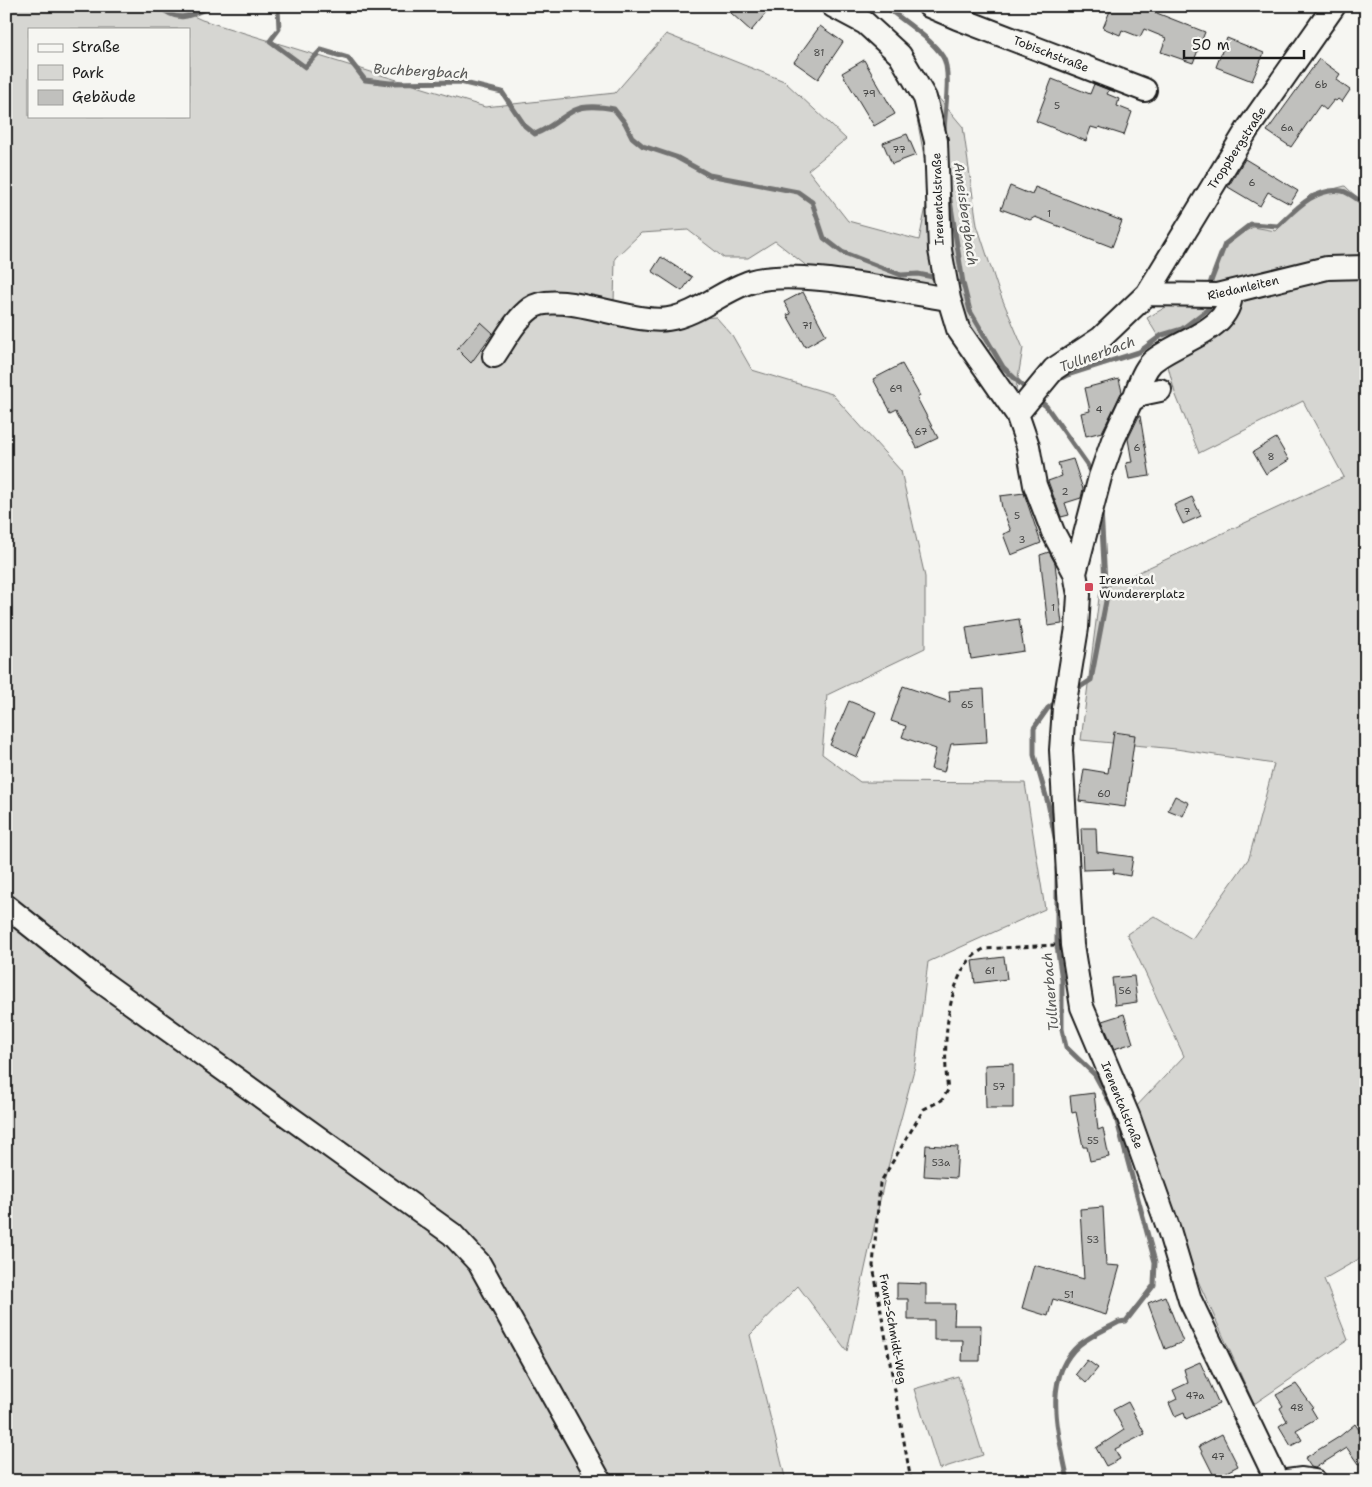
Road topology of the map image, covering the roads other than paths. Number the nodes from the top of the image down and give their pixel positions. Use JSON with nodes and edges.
{"nodes":[{"id":1,"x":833,"y":6,"type":"edge"},
{"id":2,"x":929,"y":6,"type":"edge"},
{"id":3,"x":1334,"y":6,"type":"edge"},
{"id":4,"x":958,"y":12,"type":"edge"},
{"id":5,"x":1145,"y":90,"type":"dead end"},
{"id":6,"x":1366,"y":267,"type":"edge"},
{"id":7,"x":946,"y":286,"type":"junction"},
{"id":8,"x":1147,"y":294,"type":"junction"},
{"id":9,"x":1217,"y":295,"type":"junction"},
{"id":10,"x":494,"y":356,"type":"dead end"},
{"id":11,"x":1160,"y":390,"type":"dead end"},
{"id":12,"x":1135,"y":396,"type":"junction"},
{"id":13,"x":1021,"y":408,"type":"junction"},
{"id":14,"x":1075,"y":573,"type":"junction"},
{"id":15,"x":6,"y":906,"type":"edge"},
{"id":16,"x":600,"y":1481,"type":"edge"},
{"id":17,"x":1277,"y":1481,"type":"edge"},
{"id":18,"x":1287,"y":1481,"type":"edge"},
{"id":19,"x":1315,"y":1481,"type":"edge"}],
"edges":[{"from":1,"to":7,"type":"street","name":"Irenentalstraße"},
{"from":2,"to":4,"type":"street","name":"Tobischstraße"},
{"from":3,"to":8,"type":"street","name":"Troppbergstraße"},
{"from":4,"to":5,"type":"street","name":"Tobischstraße"},
{"from":6,"to":9,"type":"street","name":"Riedanleiten"},
{"from":7,"to":10,"type":"street"},
{"from":7,"to":13,"type":"street","name":"Irenentalstraße"},
{"from":8,"to":9,"type":"street","name":"Riedanleiten"},
{"from":8,"to":13,"type":"street"},
{"from":9,"to":12,"type":"street"},
{"from":11,"to":12,"type":"street"},
{"from":12,"to":14,"type":"street"},
{"from":13,"to":14,"type":"street","name":"Irenentalstraße"},
{"from":14,"to":17,"type":"street","name":"Irenentalstraße"},
{"from":15,"to":16,"type":"street"},
{"from":18,"to":19,"type":"street"}]}
